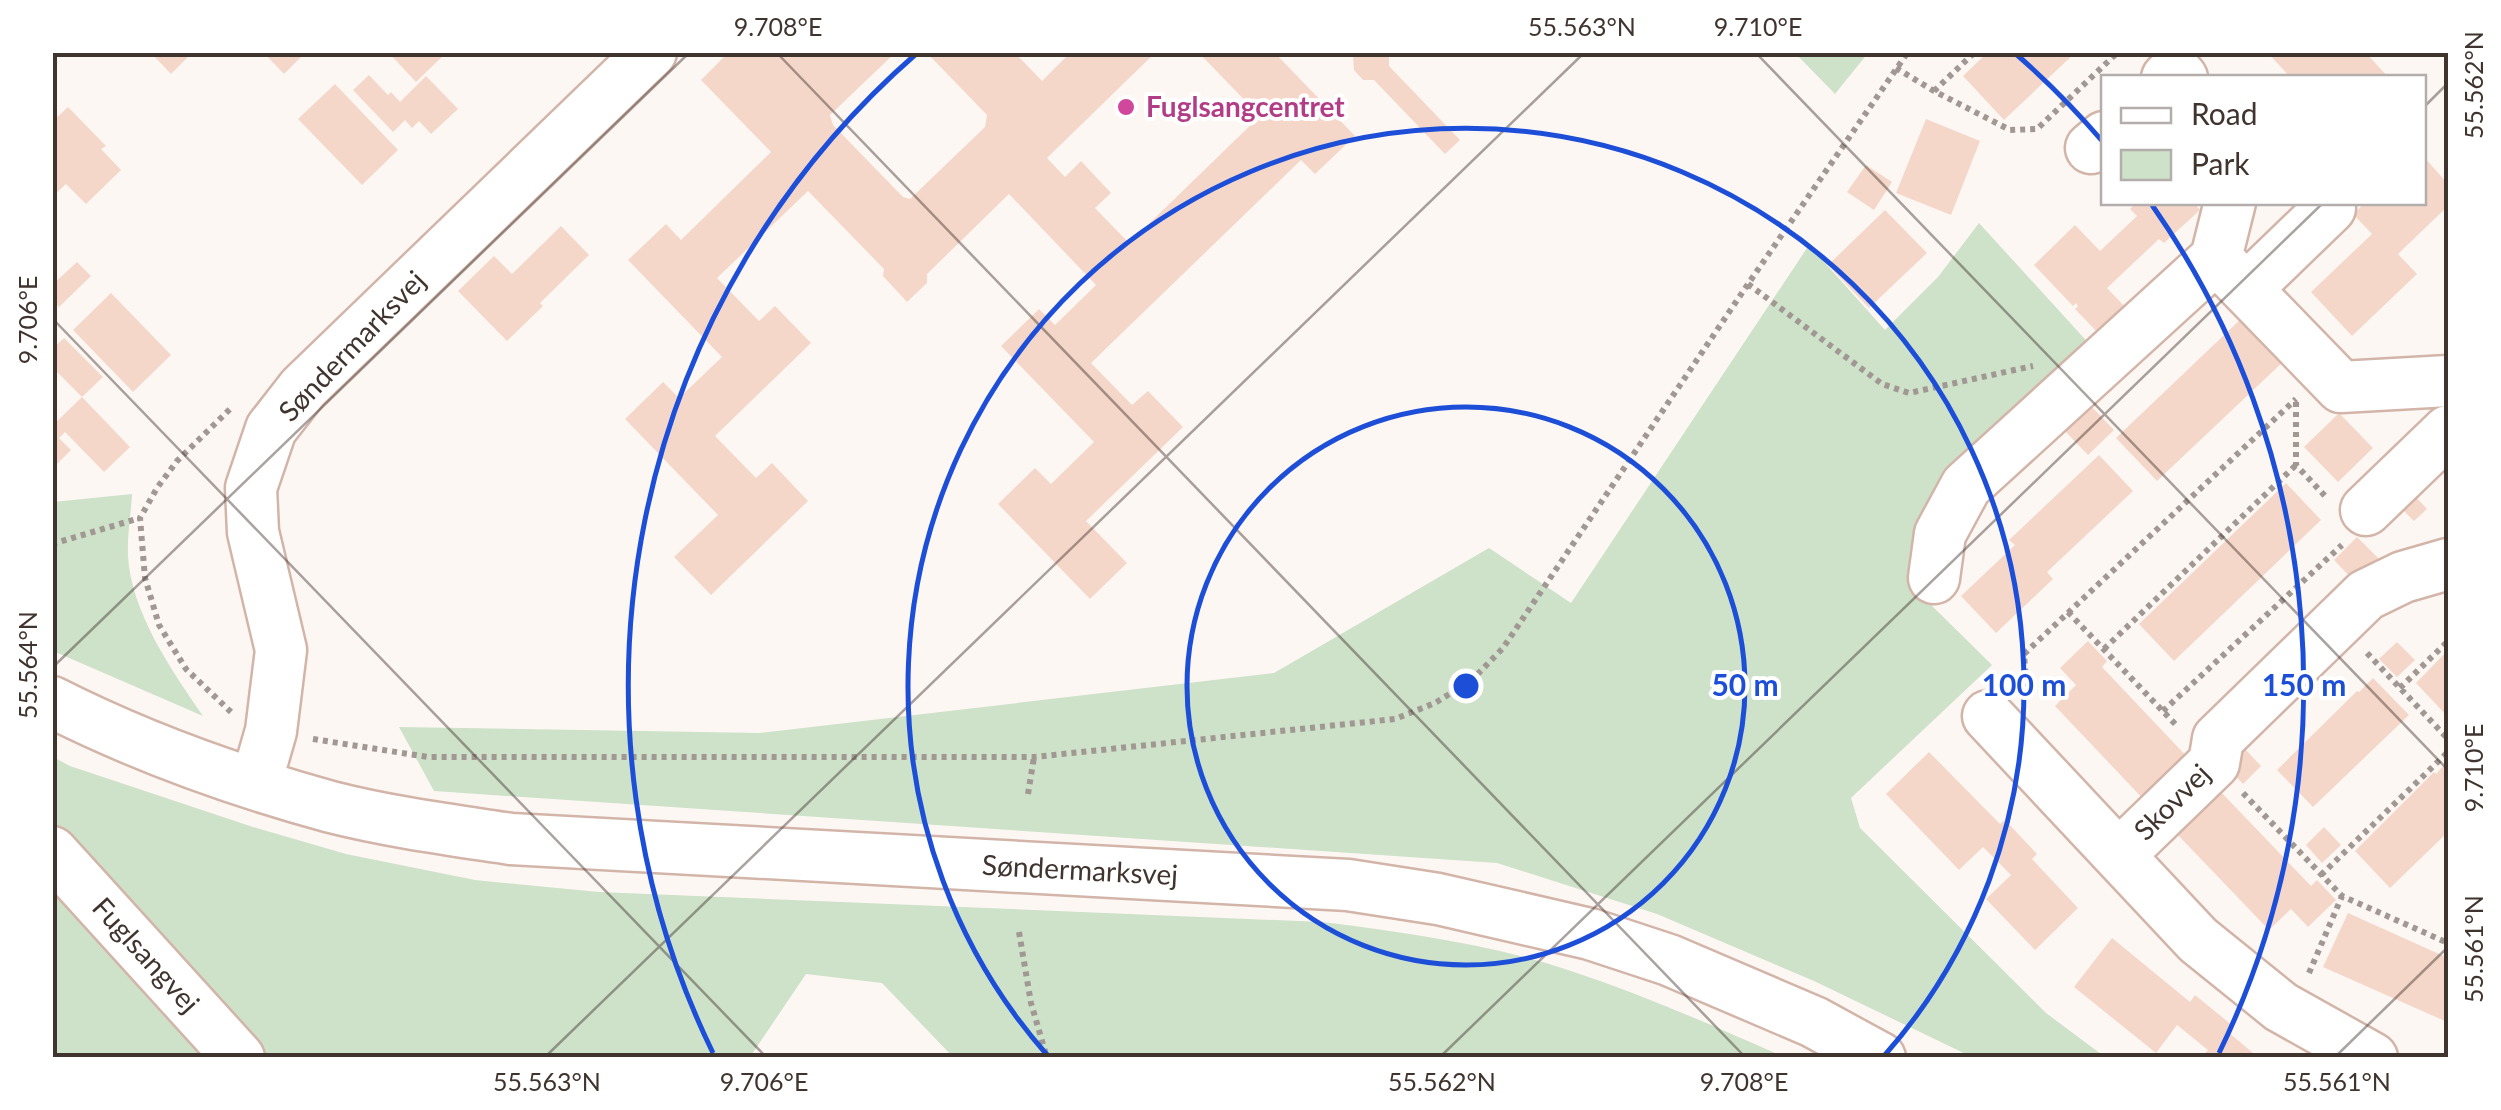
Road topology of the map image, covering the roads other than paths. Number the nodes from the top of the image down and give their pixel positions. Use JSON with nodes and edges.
{"nodes":[{"id":1,"x":651,"y":52,"type":"edge"},
{"id":2,"x":2230,"y":205,"type":"edge"},
{"id":3,"x":2330,"y":208,"type":"dead end"},
{"id":4,"x":2231,"y":274,"type":"junction"},
{"id":5,"x":2448,"y":381,"type":"edge"},
{"id":6,"x":2448,"y":431,"type":"edge"},
{"id":7,"x":2366,"y":510,"type":"road end"},
{"id":8,"x":2448,"y":564,"type":"edge"},
{"id":9,"x":1934,"y":578,"type":"dead end"},
{"id":10,"x":52,"y":702,"type":"edge"},
{"id":11,"x":1988,"y":716,"type":"road end"},
{"id":12,"x":256,"y":783,"type":"junction"},
{"id":13,"x":52,"y":852,"type":"edge"},
{"id":14,"x":2119,"y":855,"type":"junction"},
{"id":15,"x":239,"y":1058,"type":"edge"},
{"id":16,"x":1880,"y":1058,"type":"edge"},
{"id":17,"x":2372,"y":1058,"type":"edge"}],
"edges":[{"from":1,"to":12,"type":"street","name":"Søndermarksvej"},
{"from":2,"to":4,"type":"street"},
{"from":3,"to":4,"type":"street"},
{"from":4,"to":5,"type":"street"},
{"from":4,"to":9,"type":"street"},
{"from":6,"to":7,"type":"street"},
{"from":8,"to":14,"type":"street","name":"Skovvej"},
{"from":10,"to":12,"type":"street","name":"Søndermarksvej"},
{"from":11,"to":14,"type":"street","name":"Skovvej"},
{"from":12,"to":16,"type":"street","name":"Søndermarksvej"},
{"from":13,"to":15,"type":"street","name":"Fuglsangvej"},
{"from":14,"to":17,"type":"street","name":"Skovvej"}]}
